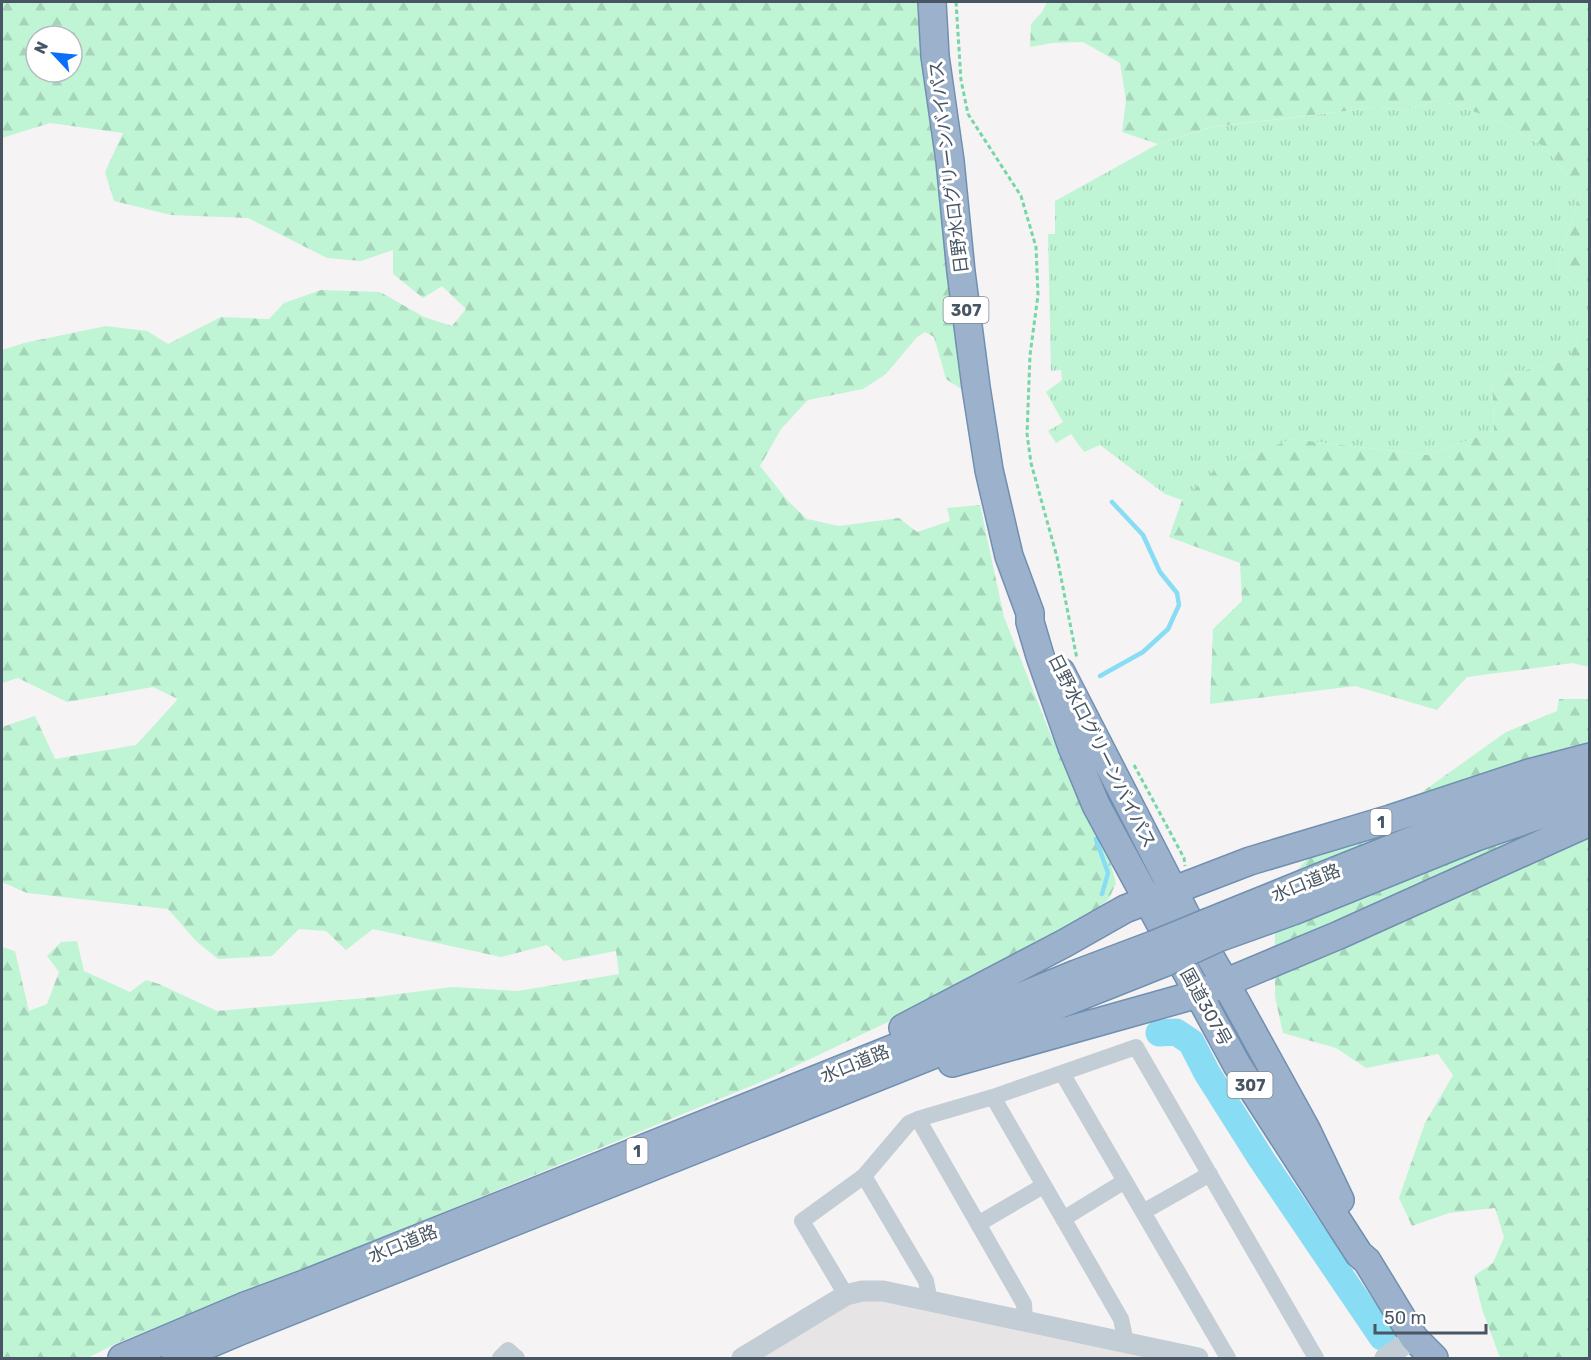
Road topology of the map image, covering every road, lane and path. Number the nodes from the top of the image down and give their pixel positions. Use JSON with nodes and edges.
{"nodes":[{"id":1,"x":932,"y":2,"type":"edge"},
{"id":2,"x":956,"y":2,"type":"edge"},
{"id":3,"x":1030,"y":613,"type":"junction"},
{"id":4,"x":1082,"y":668,"type":"dead end"},
{"id":5,"x":1590,"y":757,"type":"edge"},
{"id":6,"x":1133,"y":763,"type":"dead end"},
{"id":7,"x":1590,"y":775,"type":"edge"},
{"id":8,"x":1590,"y":798,"type":"edge"},
{"id":9,"x":1590,"y":822,"type":"edge"},
{"id":10,"x":1125,"y":858,"type":"junction"},
{"id":11,"x":1174,"y":890,"type":"junction"},
{"id":12,"x":1148,"y":900,"type":"junction"},
{"id":13,"x":1103,"y":921,"type":"junction"},
{"id":14,"x":1214,"y":930,"type":"junction"},
{"id":15,"x":1160,"y":953,"type":"junction"},
{"id":16,"x":1226,"y":984,"type":"junction"},
{"id":17,"x":1198,"y":994,"type":"junction"},
{"id":18,"x":1062,"y":1073,"type":"junction"},
{"id":19,"x":796,"y":1088,"type":"junction"},
{"id":20,"x":993,"y":1097,"type":"junction"},
{"id":21,"x":822,"y":1099,"type":"junction"},
{"id":22,"x":918,"y":1119,"type":"junction"},
{"id":23,"x":1209,"y":1174,"type":"junction"},
{"id":24,"x":864,"y":1176,"type":"junction"},
{"id":25,"x":1125,"y":1181,"type":"junction"},
{"id":26,"x":1044,"y":1186,"type":"junction"},
{"id":27,"x":1143,"y":1212,"type":"junction"},
{"id":28,"x":1063,"y":1219,"type":"junction"},
{"id":29,"x":978,"y":1224,"type":"junction"},
{"id":30,"x":1367,"y":1261,"type":"junction"},
{"id":31,"x":846,"y":1295,"type":"junction"},
{"id":32,"x":930,"y":1301,"type":"junction"},
{"id":33,"x":1025,"y":1321,"type":"junction"},
{"id":34,"x":1414,"y":1338,"type":"junction"},
{"id":35,"x":1126,"y":1342,"type":"junction"},
{"id":36,"x":122,"y":1359,"type":"edge"},
{"id":37,"x":176,"y":1359,"type":"edge"},
{"id":38,"x":500,"y":1359,"type":"edge"},
{"id":39,"x":517,"y":1359,"type":"edge"},
{"id":40,"x":742,"y":1359,"type":"edge"},
{"id":41,"x":1198,"y":1359,"type":"edge"},
{"id":42,"x":1228,"y":1359,"type":"edge"},
{"id":43,"x":1316,"y":1359,"type":"edge"},
{"id":44,"x":1385,"y":1359,"type":"edge"},
{"id":45,"x":1434,"y":1359,"type":"edge"}],
"edges":[{"from":1,"to":3,"type":"highway","name":"日野水口グリーンバイパス","number":"307"},
{"from":2,"to":4,"type":"path"},
{"from":3,"to":10,"type":"highway","name":"日野水口グリーンバイパス","number":"307"},
{"from":3,"to":11,"type":"highway","name":"日野水口グリーンバイパス","number":"307"},
{"from":5,"to":11,"type":"highway","number":"1"},
{"from":6,"to":11,"type":"path"},
{"from":7,"to":14,"type":"highway","name":"水口道路","number":"1"},
{"from":8,"to":14,"type":"highway","name":"水口道路","number":"1"},
{"from":9,"to":16,"type":"highway","number":"1"},
{"from":10,"to":12,"type":"highway","name":"日野水口グリーンバイパス","number":"307"},
{"from":10,"to":13,"type":"highway"},
{"from":11,"to":12,"type":"highway","number":"1"},
{"from":11,"to":16,"type":"highway","name":"国道307号","number":"307"},
{"from":12,"to":13,"type":"highway","number":"1"},
{"from":12,"to":17,"type":"highway","name":"国道307号","number":"307"},
{"from":13,"to":19,"type":"highway","number":"1"},
{"from":14,"to":15,"type":"highway","name":"水口道路","number":"1","bridge":true},
{"from":15,"to":19,"type":"highway","name":"水口道路","number":"1"},
{"from":15,"to":21,"type":"highway","name":"水口道路","number":"1"},
{"from":16,"to":17,"type":"highway","number":"1"},
{"from":16,"to":30,"type":"highway","name":"国道307号","number":"307"},
{"from":17,"to":21,"type":"highway","number":"1"},
{"from":17,"to":30,"type":"highway","name":"国道307号","number":"307"},
{"from":18,"to":20,"type":"street"},
{"from":18,"to":23,"type":"street"},
{"from":18,"to":25,"type":"street"},
{"from":19,"to":36,"type":"highway","name":"水口道路","number":"1"},
{"from":20,"to":22,"type":"street"},
{"from":20,"to":26,"type":"street"},
{"from":21,"to":37,"type":"highway","name":"水口道路","number":"1"},
{"from":22,"to":24,"type":"street"},
{"from":22,"to":29,"type":"street"},
{"from":23,"to":27,"type":"street"},
{"from":23,"to":43,"type":"street"},
{"from":24,"to":31,"type":"street"},
{"from":24,"to":32,"type":"street"},
{"from":25,"to":27,"type":"street"},
{"from":25,"to":28,"type":"street"},
{"from":26,"to":28,"type":"street"},
{"from":26,"to":29,"type":"street"},
{"from":27,"to":42,"type":"street"},
{"from":28,"to":35,"type":"street"},
{"from":29,"to":33,"type":"street"},
{"from":30,"to":34,"type":"highway","name":"国道307号","number":"307"},
{"from":31,"to":32,"type":"street"},
{"from":31,"to":40,"type":"street"},
{"from":32,"to":33,"type":"street"},
{"from":33,"to":35,"type":"street"},
{"from":34,"to":44,"type":"street"},
{"from":34,"to":45,"type":"highway","name":"国道307号","number":"307"},
{"from":35,"to":41,"type":"street"},
{"from":38,"to":39,"type":"street"}]}
